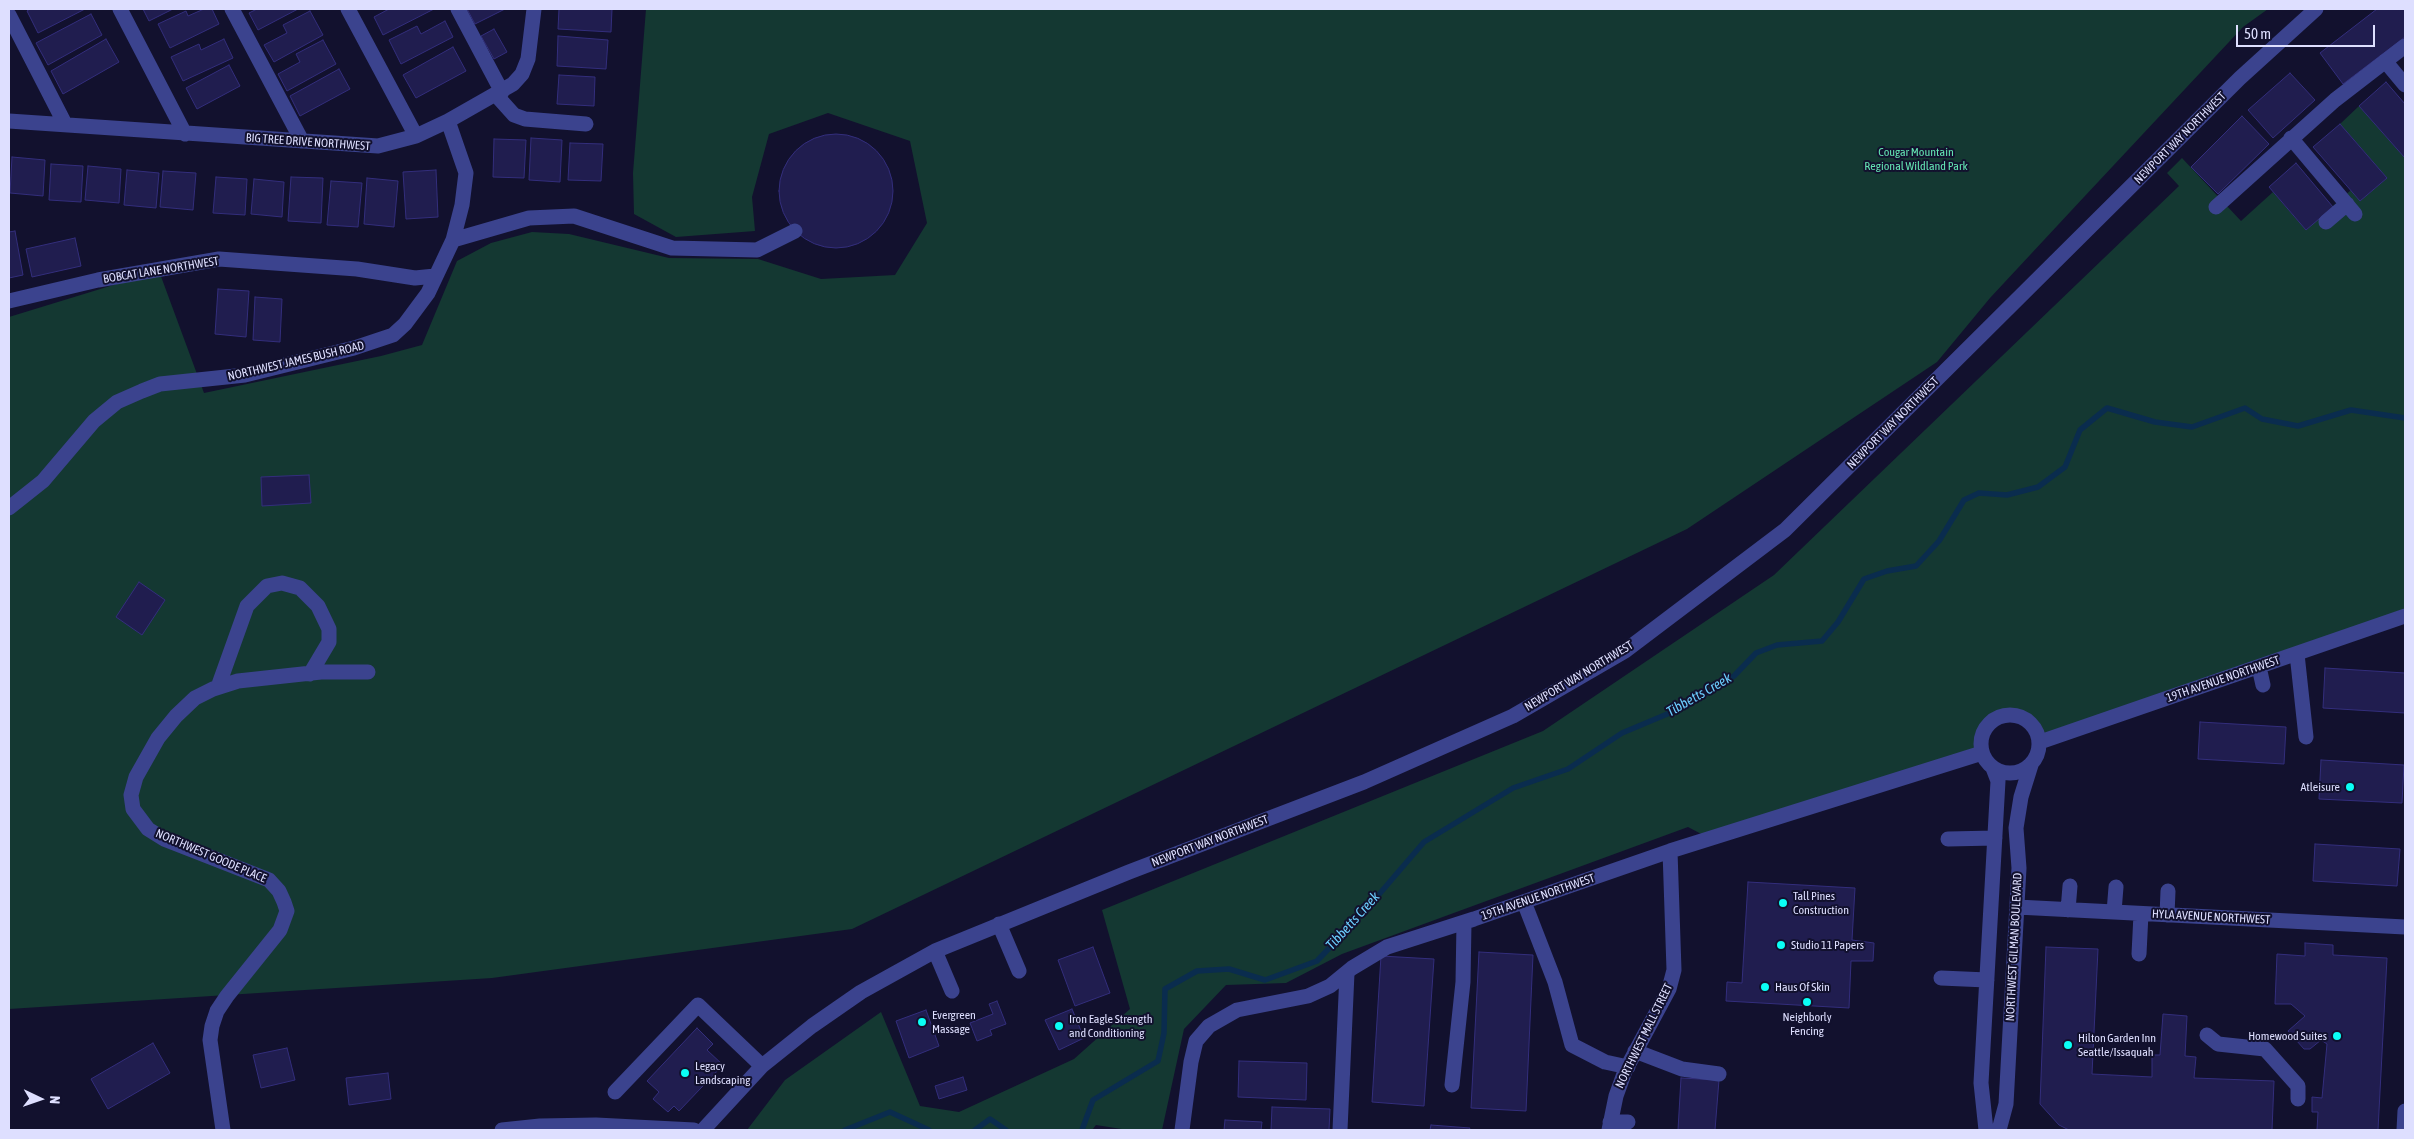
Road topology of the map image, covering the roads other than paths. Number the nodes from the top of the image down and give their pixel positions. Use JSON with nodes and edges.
{"nodes":[{"id":1,"x":120,"y":9,"type":"edge"},
{"id":2,"x":232,"y":9,"type":"edge"},
{"id":3,"x":348,"y":9,"type":"edge"},
{"id":4,"x":458,"y":9,"type":"edge"},
{"id":5,"x":534,"y":9,"type":"edge"},
{"id":6,"x":2316,"y":9,"type":"edge"},
{"id":7,"x":9,"y":15,"type":"edge"},
{"id":8,"x":2405,"y":46,"type":"edge"},
{"id":9,"x":2385,"y":61,"type":"junction"},
{"id":10,"x":2405,"y":85,"type":"edge"},
{"id":11,"x":499,"y":93,"type":"junction"},
{"id":12,"x":9,"y":121,"type":"edge"},
{"id":13,"x":448,"y":121,"type":"junction"},
{"id":14,"x":65,"y":124,"type":"junction"},
{"id":15,"x":586,"y":124,"type":"dead end"},
{"id":16,"x":185,"y":134,"type":"junction"},
{"id":17,"x":416,"y":136,"type":"junction"},
{"id":18,"x":2291,"y":138,"type":"junction"},
{"id":19,"x":302,"y":141,"type":"junction"},
{"id":20,"x":2216,"y":207,"type":"dead end"},
{"id":21,"x":2326,"y":222,"type":"dead end"},
{"id":22,"x":795,"y":231,"type":"dead end"},
{"id":23,"x":453,"y":240,"type":"junction"},
{"id":24,"x":435,"y":276,"type":"junction"},
{"id":25,"x":9,"y":301,"type":"edge"},
{"id":26,"x":9,"y":508,"type":"edge"},
{"id":27,"x":2405,"y":616,"type":"edge"},
{"id":28,"x":2297,"y":654,"type":"junction"},
{"id":29,"x":2259,"y":667,"type":"junction"},
{"id":30,"x":368,"y":672,"type":"dead end"},
{"id":31,"x":310,"y":674,"type":"junction"},
{"id":32,"x":2263,"y":684,"type":"dead end"},
{"id":33,"x":218,"y":687,"type":"junction"},
{"id":34,"x":2306,"y":737,"type":"dead end"},
{"id":35,"x":2040,"y":742,"type":"junction"},
{"id":36,"x":1982,"y":753,"type":"junction"},
{"id":37,"x":2031,"y":765,"type":"junction"},
{"id":38,"x":1993,"y":768,"type":"junction"},
{"id":39,"x":1995,"y":838,"type":"junction"},
{"id":40,"x":1948,"y":840,"type":"dead end"},
{"id":41,"x":1670,"y":851,"type":"junction"},
{"id":42,"x":2070,"y":886,"type":"dead end"},
{"id":43,"x":2116,"y":887,"type":"dead end"},
{"id":44,"x":2168,"y":890,"type":"dead end"},
{"id":45,"x":1524,"y":902,"type":"junction"},
{"id":46,"x":2017,"y":907,"type":"junction"},
{"id":47,"x":2068,"y":910,"type":"junction"},
{"id":48,"x":2114,"y":912,"type":"junction"},
{"id":49,"x":2141,"y":914,"type":"junction"},
{"id":50,"x":2167,"y":915,"type":"junction"},
{"id":51,"x":1464,"y":923,"type":"junction"},
{"id":52,"x":999,"y":924,"type":"junction"},
{"id":53,"x":2405,"y":927,"type":"edge"},
{"id":54,"x":935,"y":951,"type":"junction"},
{"id":55,"x":2139,"y":954,"type":"dead end"},
{"id":56,"x":1019,"y":971,"type":"dead end"},
{"id":57,"x":1346,"y":973,"type":"junction"},
{"id":58,"x":1941,"y":978,"type":"dead end"},
{"id":59,"x":1986,"y":980,"type":"junction"},
{"id":60,"x":952,"y":991,"type":"dead end"},
{"id":61,"x":2207,"y":1035,"type":"dead end"},
{"id":62,"x":1635,"y":1051,"type":"junction"},
{"id":63,"x":762,"y":1066,"type":"junction"},
{"id":64,"x":1628,"y":1067,"type":"junction"},
{"id":65,"x":1719,"y":1074,"type":"dead end"},
{"id":66,"x":1452,"y":1085,"type":"dead end"},
{"id":67,"x":615,"y":1092,"type":"dead end"},
{"id":68,"x":2298,"y":1099,"type":"dead end"},
{"id":69,"x":2405,"y":1111,"type":"edge"},
{"id":70,"x":1628,"y":1122,"type":"dead end"},
{"id":71,"x":1609,"y":1126,"type":"edge"},
{"id":72,"x":597,"y":1128,"type":"edge"},
{"id":73,"x":223,"y":1130,"type":"edge"},
{"id":74,"x":502,"y":1130,"type":"edge"},
{"id":75,"x":694,"y":1130,"type":"edge"},
{"id":76,"x":703,"y":1130,"type":"edge"},
{"id":77,"x":1182,"y":1130,"type":"edge"},
{"id":78,"x":1340,"y":1130,"type":"edge"},
{"id":79,"x":1986,"y":1130,"type":"edge"},
{"id":80,"x":1999,"y":1130,"type":"edge"},
{"id":81,"x":2404,"y":1130,"type":"edge"}],
"edges":[{"from":1,"to":16,"type":"street"},
{"from":2,"to":19,"type":"street"},
{"from":3,"to":17,"type":"street"},
{"from":4,"to":11,"type":"street"},
{"from":5,"to":11,"type":"street","name":"BIG TREE DRIVE NORTHWEST"},
{"from":6,"to":52,"type":"street","name":"NEWPORT WAY NORTHWEST"},
{"from":7,"to":14,"type":"street"},
{"from":8,"to":9,"type":"street"},
{"from":9,"to":10,"type":"street"},
{"from":9,"to":18,"type":"street"},
{"from":11,"to":13,"type":"street","name":"BIG TREE DRIVE NORTHWEST"},
{"from":11,"to":15,"type":"street"},
{"from":12,"to":14,"type":"street","name":"BIG TREE DRIVE NORTHWEST"},
{"from":13,"to":17,"type":"street","name":"BIG TREE DRIVE NORTHWEST"},
{"from":13,"to":23,"type":"street","name":"NORTHWEST JAMES BUSH ROAD"},
{"from":14,"to":16,"type":"street","name":"BIG TREE DRIVE NORTHWEST"},
{"from":16,"to":19,"type":"street","name":"BIG TREE DRIVE NORTHWEST"},
{"from":17,"to":19,"type":"street","name":"BIG TREE DRIVE NORTHWEST"},
{"from":18,"to":20,"type":"street"},
{"from":18,"to":21,"type":"street"},
{"from":22,"to":23,"type":"street"},
{"from":23,"to":24,"type":"street","name":"NORTHWEST JAMES BUSH ROAD"},
{"from":24,"to":25,"type":"street","name":"BOBCAT LANE NORTHWEST"},
{"from":24,"to":26,"type":"street","name":"NORTHWEST JAMES BUSH ROAD"},
{"from":27,"to":28,"type":"street","name":"19TH AVENUE NORTHWEST"},
{"from":28,"to":29,"type":"street","name":"19TH AVENUE NORTHWEST"},
{"from":28,"to":34,"type":"street"},
{"from":29,"to":32,"type":"street"},
{"from":29,"to":35,"type":"street","name":"19TH AVENUE NORTHWEST"},
{"from":30,"to":31,"type":"street","name":"NORTHWEST GOODE PLACE"},
{"from":31,"to":33,"type":"street","name":"NORTHWEST GOODE PLACE"},
{"from":31,"to":33,"type":"street"},
{"from":33,"to":73,"type":"street","name":"NORTHWEST GOODE PLACE"},
{"from":35,"to":36,"type":"street"},
{"from":35,"to":37,"type":"street"},
{"from":36,"to":38,"type":"street"},
{"from":36,"to":41,"type":"street","name":"19TH AVENUE NORTHWEST"},
{"from":37,"to":38,"type":"street"},
{"from":37,"to":46,"type":"street","name":"NORTHWEST GILMAN BOULEVARD"},
{"from":38,"to":39,"type":"street","name":"NORTHWEST GILMAN BOULEVARD"},
{"from":39,"to":40,"type":"street"},
{"from":39,"to":59,"type":"street","name":"NORTHWEST GILMAN BOULEVARD"},
{"from":41,"to":45,"type":"street","name":"19TH AVENUE NORTHWEST"},
{"from":41,"to":62,"type":"street","name":"NORTHWEST MALL STREET"},
{"from":42,"to":47,"type":"street"},
{"from":43,"to":48,"type":"street"},
{"from":44,"to":50,"type":"street"},
{"from":45,"to":51,"type":"street","name":"19TH AVENUE NORTHWEST"},
{"from":45,"to":64,"type":"street"},
{"from":46,"to":47,"type":"street","name":"HYLA AVENUE NORTHWEST"},
{"from":46,"to":80,"type":"street","name":"NORTHWEST GILMAN BOULEVARD"},
{"from":47,"to":48,"type":"street","name":"HYLA AVENUE NORTHWEST"},
{"from":48,"to":49,"type":"street","name":"HYLA AVENUE NORTHWEST"},
{"from":49,"to":50,"type":"street","name":"HYLA AVENUE NORTHWEST"},
{"from":49,"to":55,"type":"street"},
{"from":50,"to":53,"type":"street","name":"HYLA AVENUE NORTHWEST"},
{"from":51,"to":57,"type":"street","name":"19TH AVENUE NORTHWEST"},
{"from":51,"to":66,"type":"street"},
{"from":52,"to":54,"type":"street","name":"NEWPORT WAY NORTHWEST"},
{"from":52,"to":56,"type":"street"},
{"from":54,"to":60,"type":"street"},
{"from":54,"to":63,"type":"street","name":"NEWPORT WAY NORTHWEST"},
{"from":57,"to":77,"type":"street","name":"19TH AVENUE NORTHWEST"},
{"from":57,"to":78,"type":"street"},
{"from":58,"to":59,"type":"street"},
{"from":59,"to":79,"type":"street","name":"NORTHWEST GILMAN BOULEVARD"},
{"from":61,"to":68,"type":"street"},
{"from":62,"to":64,"type":"street","name":"NORTHWEST MALL STREET"},
{"from":62,"to":65,"type":"street"},
{"from":63,"to":67,"type":"street"},
{"from":63,"to":76,"type":"street","name":"NEWPORT WAY NORTHWEST"},
{"from":64,"to":71,"type":"street","name":"NORTHWEST MALL STREET"},
{"from":69,"to":81,"type":"street"},
{"from":70,"to":71,"type":"street"},
{"from":72,"to":74,"type":"street"},
{"from":72,"to":75,"type":"street"}]}
